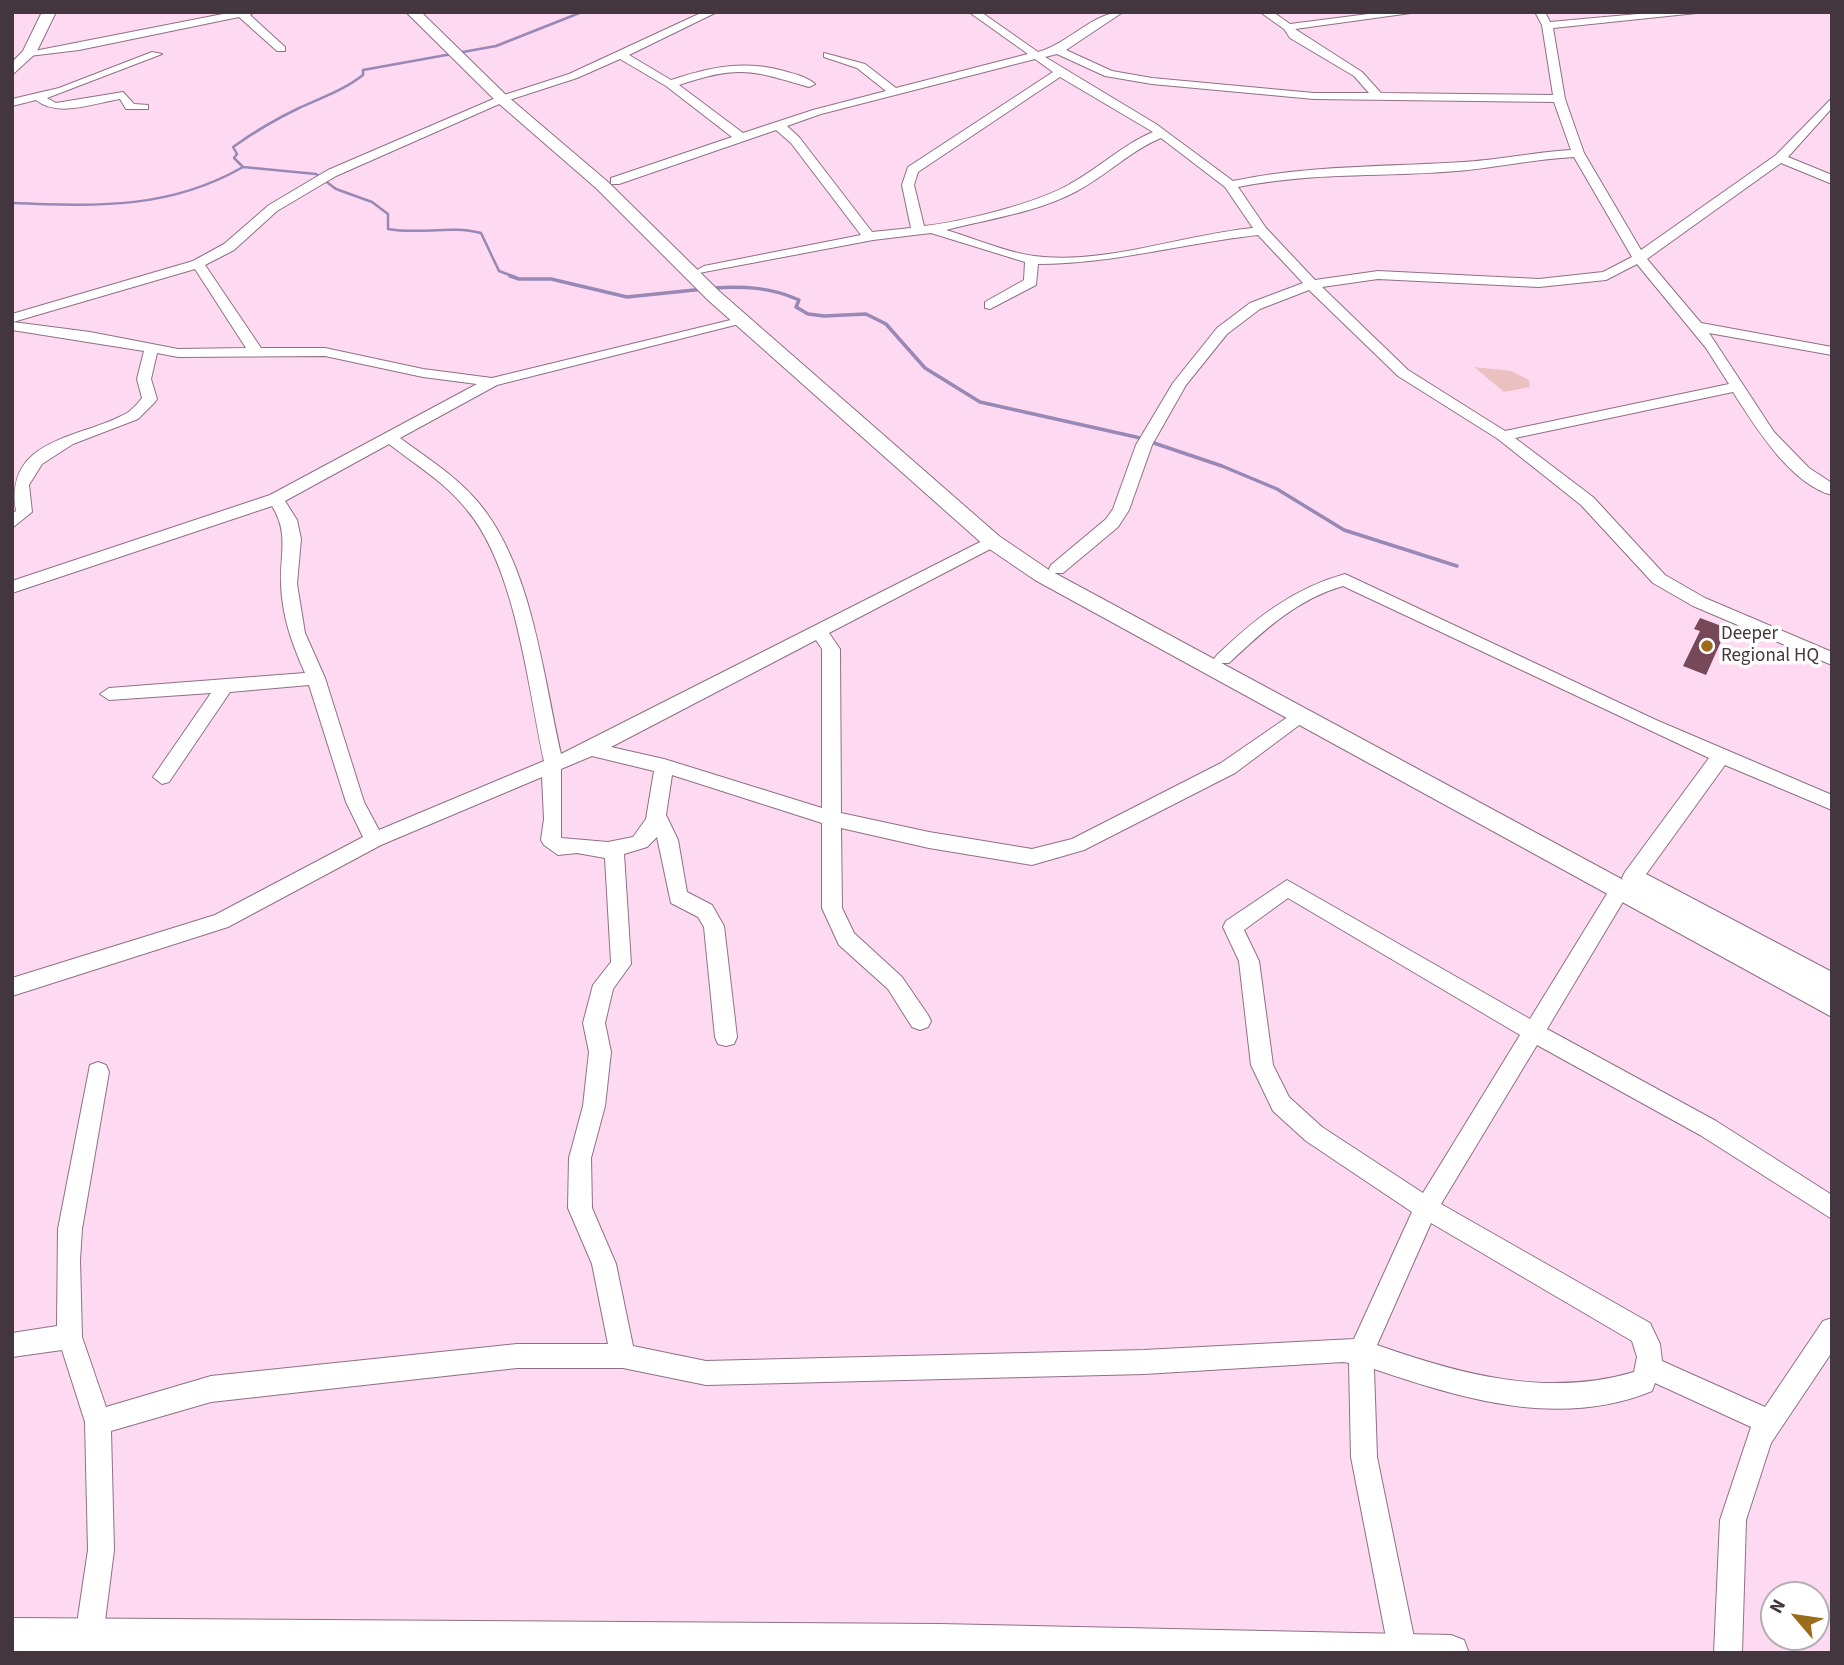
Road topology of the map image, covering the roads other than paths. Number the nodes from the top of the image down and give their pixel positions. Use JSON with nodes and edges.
{"nodes":[{"id":1,"x":49,"y":12,"type":"edge"},
{"id":2,"x":413,"y":12,"type":"edge"},
{"id":3,"x":428,"y":12,"type":"edge"},
{"id":4,"x":712,"y":12,"type":"edge"},
{"id":5,"x":974,"y":12,"type":"edge"},
{"id":6,"x":1118,"y":12,"type":"edge"},
{"id":7,"x":1265,"y":12,"type":"edge"},
{"id":8,"x":1413,"y":12,"type":"edge"},
{"id":9,"x":1540,"y":12,"type":"edge"},
{"id":10,"x":1701,"y":12,"type":"edge"},
{"id":11,"x":246,"y":13,"type":"edge"},
{"id":12,"x":1548,"y":25,"type":"junction"},
{"id":13,"x":1288,"y":27,"type":"junction"},
{"id":14,"x":451,"y":42,"type":"junction"},
{"id":15,"x":281,"y":49,"type":"dead end"},
{"id":16,"x":1058,"y":50,"type":"junction"},
{"id":17,"x":29,"y":52,"type":"junction"},
{"id":18,"x":156,"y":54,"type":"dead end"},
{"id":19,"x":620,"y":54,"type":"junction"},
{"id":20,"x":828,"y":55,"type":"dead end"},
{"id":21,"x":1035,"y":55,"type":"junction"},
{"id":22,"x":12,"y":71,"type":"edge"},
{"id":23,"x":1060,"y":72,"type":"junction"},
{"id":24,"x":670,"y":84,"type":"junction"},
{"id":25,"x":809,"y":84,"type":"dead end"},
{"id":26,"x":892,"y":90,"type":"junction"},
{"id":27,"x":510,"y":96,"type":"junction"},
{"id":28,"x":39,"y":97,"type":"junction"},
{"id":29,"x":1379,"y":98,"type":"junction"},
{"id":30,"x":1559,"y":99,"type":"junction"},
{"id":31,"x":1832,"y":101,"type":"edge"},
{"id":32,"x":12,"y":103,"type":"edge"},
{"id":33,"x":144,"y":107,"type":"dead end"},
{"id":34,"x":778,"y":124,"type":"junction"},
{"id":35,"x":1162,"y":133,"type":"junction"},
{"id":36,"x":740,"y":137,"type":"junction"},
{"id":37,"x":1578,"y":153,"type":"junction"},
{"id":38,"x":1780,"y":158,"type":"junction"},
{"id":39,"x":1832,"y":180,"type":"edge"},
{"id":40,"x":615,"y":181,"type":"junction"},
{"id":41,"x":1230,"y":185,"type":"junction"},
{"id":42,"x":933,"y":229,"type":"junction"},
{"id":43,"x":918,"y":230,"type":"junction"},
{"id":44,"x":1261,"y":231,"type":"junction"},
{"id":45,"x":869,"y":237,"type":"junction"},
{"id":46,"x":673,"y":246,"type":"junction"},
{"id":47,"x":1639,"y":258,"type":"junction"},
{"id":48,"x":1032,"y":260,"type":"junction"},
{"id":49,"x":198,"y":264,"type":"junction"},
{"id":50,"x":712,"y":284,"type":"junction"},
{"id":51,"x":1310,"y":285,"type":"junction"},
{"id":52,"x":990,"y":305,"type":"dead end"},
{"id":53,"x":12,"y":318,"type":"edge"},
{"id":54,"x":743,"y":319,"type":"junction"},
{"id":55,"x":12,"y":326,"type":"edge"},
{"id":56,"x":1697,"y":327,"type":"junction"},
{"id":57,"x":152,"y":350,"type":"junction"},
{"id":58,"x":1832,"y":351,"type":"edge"},
{"id":59,"x":256,"y":352,"type":"junction"},
{"id":60,"x":492,"y":382,"type":"junction"},
{"id":61,"x":1739,"y":386,"type":"junction"},
{"id":62,"x":864,"y":416,"type":"junction"},
{"id":63,"x":1503,"y":436,"type":"junction"},
{"id":64,"x":389,"y":437,"type":"junction"},
{"id":65,"x":1832,"y":490,"type":"edge"},
{"id":66,"x":276,"y":499,"type":"junction"},
{"id":67,"x":12,"y":523,"type":"edge"},
{"id":68,"x":992,"y":541,"type":"junction"},
{"id":69,"x":1057,"y":569,"type":"junction"},
{"id":70,"x":12,"y":587,"type":"edge"},
{"id":71,"x":819,"y":631,"type":"junction"},
{"id":72,"x":1223,"y":659,"type":"junction"},
{"id":73,"x":1832,"y":659,"type":"edge"},
{"id":74,"x":316,"y":678,"type":"junction"},
{"id":75,"x":224,"y":687,"type":"junction"},
{"id":76,"x":110,"y":694,"type":"dead end"},
{"id":77,"x":1301,"y":717,"type":"junction"},
{"id":78,"x":591,"y":749,"type":"junction"},
{"id":79,"x":1720,"y":757,"type":"junction"},
{"id":80,"x":554,"y":762,"type":"junction"},
{"id":81,"x":664,"y":766,"type":"junction"},
{"id":82,"x":1428,"y":776,"type":"junction"},
{"id":83,"x":162,"y":777,"type":"dead end"},
{"id":84,"x":1832,"y":803,"type":"edge"},
{"id":85,"x":657,"y":817,"type":"junction"},
{"id":86,"x":831,"y":818,"type":"junction"},
{"id":87,"x":374,"y":840,"type":"junction"},
{"id":88,"x":608,"y":850,"type":"junction"},
{"id":89,"x":1626,"y":884,"type":"junction"},
{"id":90,"x":1791,"y":973,"type":"junction"},
{"id":91,"x":1832,"y":985,"type":"edge"},
{"id":92,"x":12,"y":987,"type":"edge"},
{"id":93,"x":1832,"y":1006,"type":"edge"},
{"id":94,"x":920,"y":1021,"type":"dead end"},
{"id":95,"x":1534,"y":1033,"type":"junction"},
{"id":96,"x":726,"y":1037,"type":"dead end"},
{"id":97,"x":98,"y":1072,"type":"dead end"},
{"id":98,"x":1426,"y":1208,"type":"junction"},
{"id":99,"x":1832,"y":1208,"type":"edge"},
{"id":100,"x":1832,"y":1330,"type":"edge"},
{"id":101,"x":70,"y":1337,"type":"junction"},
{"id":102,"x":12,"y":1345,"type":"edge"},
{"id":103,"x":1361,"y":1352,"type":"junction"},
{"id":104,"x":623,"y":1356,"type":"junction"},
{"id":105,"x":1649,"y":1368,"type":"junction"},
{"id":106,"x":99,"y":1422,"type":"junction"},
{"id":107,"x":1769,"y":1422,"type":"junction"},
{"id":108,"x":12,"y":1636,"type":"edge"},
{"id":109,"x":89,"y":1636,"type":"junction"},
{"id":110,"x":1403,"y":1652,"type":"edge"},
{"id":111,"x":1451,"y":1653,"type":"edge"},
{"id":112,"x":1728,"y":1653,"type":"edge"}],
"edges":[{"from":1,"to":17,"type":"main road"},
{"from":2,"to":14,"type":"main road"},
{"from":3,"to":14,"type":"main road"},
{"from":4,"to":19,"type":"street"},
{"from":5,"to":21,"type":"street"},
{"from":6,"to":16,"type":"street"},
{"from":7,"to":13,"type":"street"},
{"from":8,"to":13,"type":"street"},
{"from":9,"to":12,"type":"street"},
{"from":10,"to":12,"type":"street"},
{"from":11,"to":15,"type":"street"},
{"from":11,"to":17,"type":"street"},
{"from":12,"to":30,"type":"street"},
{"from":13,"to":29,"type":"street"},
{"from":14,"to":27,"type":"main road"},
{"from":16,"to":21,"type":"street"},
{"from":16,"to":29,"type":"street"},
{"from":17,"to":22,"type":"main road"},
{"from":18,"to":28,"type":"street"},
{"from":19,"to":24,"type":"street"},
{"from":19,"to":27,"type":"street"},
{"from":20,"to":26,"type":"street"},
{"from":21,"to":23,"type":"street"},
{"from":21,"to":26,"type":"street"},
{"from":23,"to":35,"type":"street"},
{"from":23,"to":43,"type":"street"},
{"from":24,"to":25,"type":"street"},
{"from":24,"to":36,"type":"street"},
{"from":26,"to":34,"type":"street"},
{"from":27,"to":40,"type":"main road"},
{"from":27,"to":46,"type":"main road"},
{"from":27,"to":49,"type":"street"},
{"from":28,"to":32,"type":"street"},
{"from":28,"to":33,"type":"street"},
{"from":29,"to":30,"type":"street"},
{"from":30,"to":37,"type":"street"},
{"from":31,"to":38,"type":"street"},
{"from":34,"to":36,"type":"street"},
{"from":34,"to":45,"type":"street"},
{"from":35,"to":41,"type":"street"},
{"from":35,"to":42,"type":"street"},
{"from":36,"to":40,"type":"street"},
{"from":37,"to":41,"type":"street"},
{"from":37,"to":47,"type":"street"},
{"from":38,"to":39,"type":"street"},
{"from":38,"to":47,"type":"street"},
{"from":40,"to":46,"type":"main road"},
{"from":41,"to":44,"type":"street"},
{"from":42,"to":43,"type":"street"},
{"from":42,"to":48,"type":"street"},
{"from":43,"to":45,"type":"street"},
{"from":44,"to":48,"type":"street"},
{"from":44,"to":51,"type":"street"},
{"from":45,"to":50,"type":"street"},
{"from":46,"to":50,"type":"main road"},
{"from":47,"to":51,"type":"street"},
{"from":47,"to":56,"type":"street"},
{"from":48,"to":52,"type":"street"},
{"from":49,"to":53,"type":"street"},
{"from":49,"to":59,"type":"street"},
{"from":50,"to":54,"type":"main road"},
{"from":50,"to":62,"type":"main road"},
{"from":51,"to":63,"type":"street"},
{"from":51,"to":69,"type":"street"},
{"from":54,"to":60,"type":"street"},
{"from":54,"to":62,"type":"main road"},
{"from":55,"to":57,"type":"street"},
{"from":56,"to":58,"type":"street"},
{"from":56,"to":61,"type":"street"},
{"from":57,"to":59,"type":"street"},
{"from":57,"to":67,"type":"street"},
{"from":59,"to":60,"type":"street"},
{"from":60,"to":64,"type":"street"},
{"from":61,"to":63,"type":"street"},
{"from":61,"to":65,"type":"street"},
{"from":62,"to":68,"type":"main road"},
{"from":62,"to":69,"type":"main road"},
{"from":63,"to":73,"type":"street"},
{"from":64,"to":66,"type":"street"},
{"from":64,"to":80,"type":"street"},
{"from":66,"to":70,"type":"street"},
{"from":66,"to":74,"type":"street"},
{"from":68,"to":71,"type":"street"},
{"from":68,"to":77,"type":"main road"},
{"from":69,"to":72,"type":"main road"},
{"from":71,"to":78,"type":"street"},
{"from":71,"to":86,"type":"street"},
{"from":72,"to":79,"type":"street"},
{"from":72,"to":82,"type":"main road"},
{"from":74,"to":75,"type":"street"},
{"from":74,"to":87,"type":"street"},
{"from":75,"to":76,"type":"street"},
{"from":75,"to":83,"type":"street"},
{"from":77,"to":82,"type":"main road"},
{"from":77,"to":86,"type":"street"},
{"from":78,"to":80,"type":"street"},
{"from":78,"to":81,"type":"street"},
{"from":79,"to":84,"type":"street"},
{"from":79,"to":89,"type":"street"},
{"from":80,"to":87,"type":"street"},
{"from":80,"to":88,"type":"street"},
{"from":81,"to":85,"type":"street"},
{"from":81,"to":86,"type":"street"},
{"from":82,"to":89,"type":"main road"},
{"from":85,"to":88,"type":"street"},
{"from":85,"to":96,"type":"street"},
{"from":86,"to":94,"type":"street"},
{"from":87,"to":92,"type":"street"},
{"from":88,"to":104,"type":"street"},
{"from":89,"to":90,"type":"main road"},
{"from":89,"to":95,"type":"street"},
{"from":90,"to":91,"type":"main road"},
{"from":90,"to":93,"type":"main road"},
{"from":95,"to":98,"type":"street"},
{"from":95,"to":98,"type":"street"},
{"from":95,"to":99,"type":"street"},
{"from":97,"to":101,"type":"street"},
{"from":98,"to":103,"type":"street"},
{"from":98,"to":105,"type":"street"},
{"from":100,"to":107,"type":"street"},
{"from":101,"to":102,"type":"street"},
{"from":101,"to":106,"type":"street"},
{"from":103,"to":104,"type":"street"},
{"from":103,"to":105,"type":"street"},
{"from":103,"to":110,"type":"street"},
{"from":104,"to":106,"type":"street"},
{"from":105,"to":107,"type":"street"},
{"from":106,"to":109,"type":"street"},
{"from":107,"to":112,"type":"street"},
{"from":108,"to":109,"type":"main road"},
{"from":109,"to":110,"type":"main road"},
{"from":110,"to":111,"type":"main road"}]}
